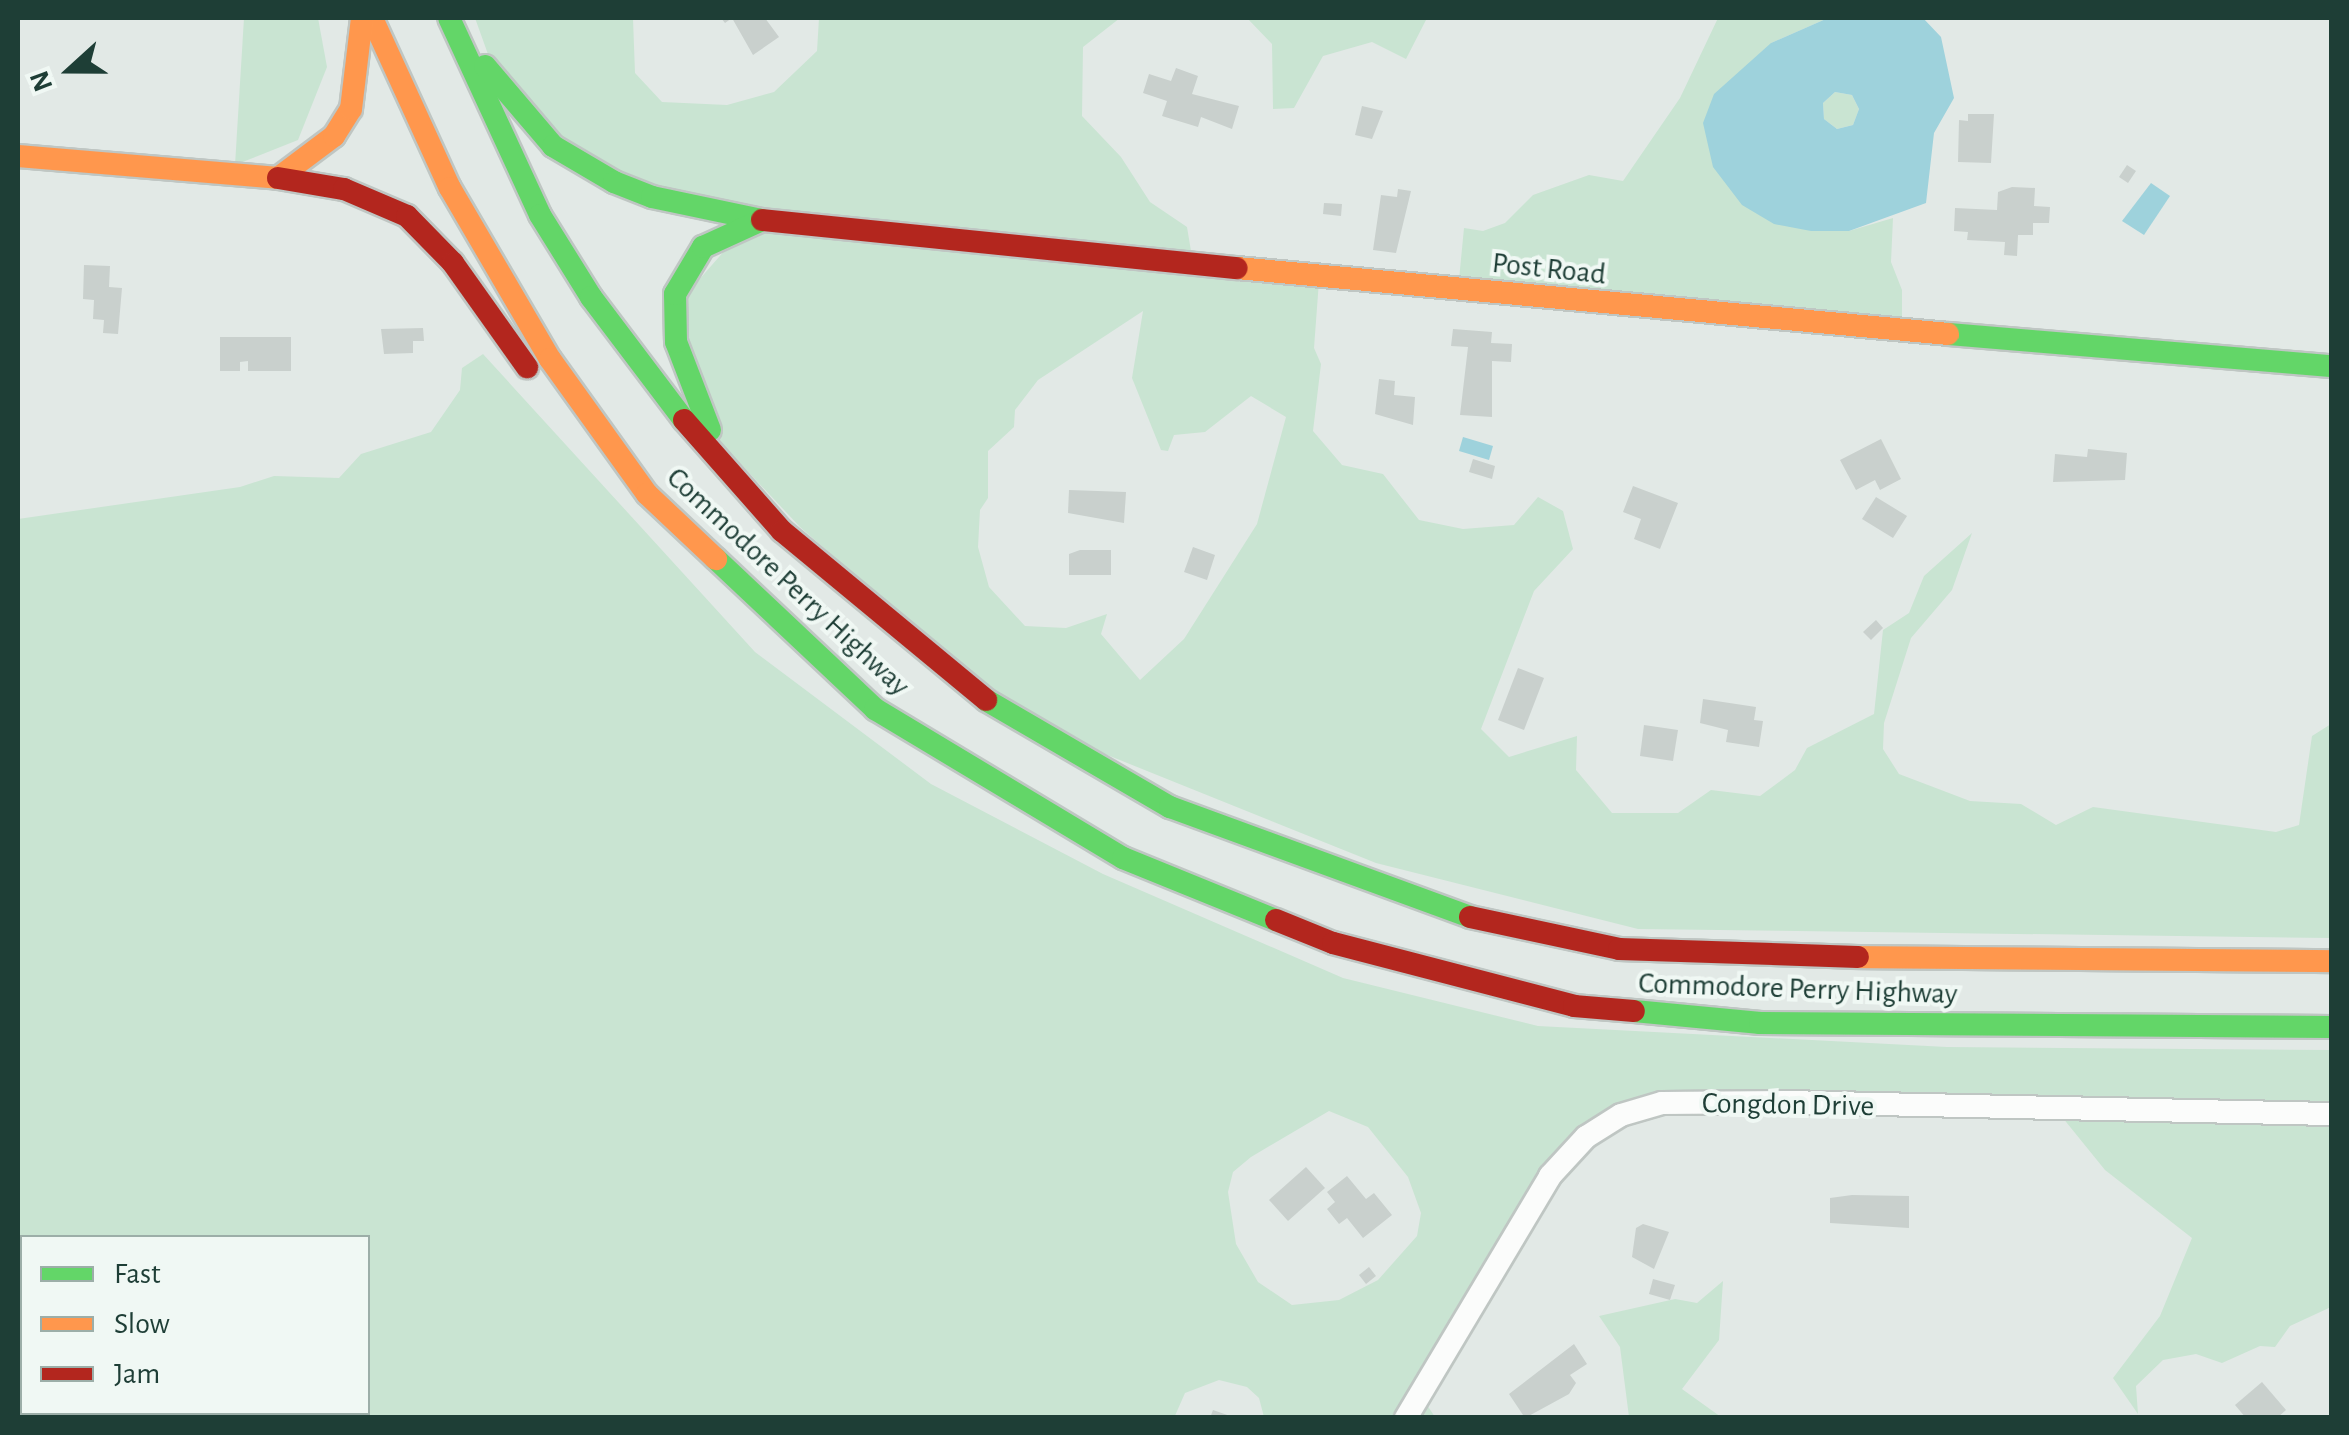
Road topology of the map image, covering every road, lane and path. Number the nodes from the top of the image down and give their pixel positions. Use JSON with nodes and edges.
{"nodes":[{"id":1,"x":362,"y":18,"type":"edge"},
{"id":2,"x":372,"y":18,"type":"edge"},
{"id":3,"x":451,"y":18,"type":"edge"},
{"id":4,"x":18,"y":156,"type":"edge"},
{"id":5,"x":278,"y":178,"type":"junction"},
{"id":6,"x":652,"y":197,"type":"junction"},
{"id":7,"x":762,"y":220,"type":"junction"},
{"id":8,"x":681,"y":275,"type":"junction"},
{"id":9,"x":2332,"y":366,"type":"edge"},
{"id":10,"x":648,"y":494,"type":"junction"},
{"id":11,"x":782,"y":531,"type":"junction"},
{"id":12,"x":1374,"y":888,"type":"junction"},
{"id":13,"x":1444,"y":912,"type":"junction"},
{"id":14,"x":1333,"y":943,"type":"junction"},
{"id":15,"x":2332,"y":961,"type":"edge"},
{"id":16,"x":1431,"y":973,"type":"junction"},
{"id":17,"x":2332,"y":1028,"type":"edge"},
{"id":18,"x":2332,"y":1114,"type":"edge"},
{"id":19,"x":1406,"y":1418,"type":"edge"}],
"edges":[{"from":1,"to":5,"type":"main road"},
{"from":2,"to":10,"type":"main road","name":"Commodore Perry Highway"},
{"from":3,"to":6,"type":"main road"},
{"from":3,"to":11,"type":"main road","name":"Commodore Perry Highway"},
{"from":4,"to":5,"type":"main road"},
{"from":5,"to":10,"type":"main road"},
{"from":6,"to":7,"type":"main road","name":"Post Road"},
{"from":6,"to":8,"type":"main road"},
{"from":7,"to":8,"type":"main road"},
{"from":7,"to":9,"type":"main road","name":"Post Road"},
{"from":8,"to":11,"type":"main road"},
{"from":10,"to":14,"type":"main road","name":"Commodore Perry Highway"},
{"from":11,"to":12,"type":"main road","name":"Commodore Perry Highway"},
{"from":12,"to":13,"type":"main road","name":"Commodore Perry Highway"},
{"from":12,"to":14,"type":"main road"},
{"from":13,"to":15,"type":"main road","name":"Commodore Perry Highway"},
{"from":13,"to":16,"type":"main road"},
{"from":14,"to":16,"type":"main road","name":"Commodore Perry Highway"},
{"from":16,"to":17,"type":"main road","name":"Commodore Perry Highway"},
{"from":18,"to":19,"type":"street","name":"Congdon Drive"}]}
